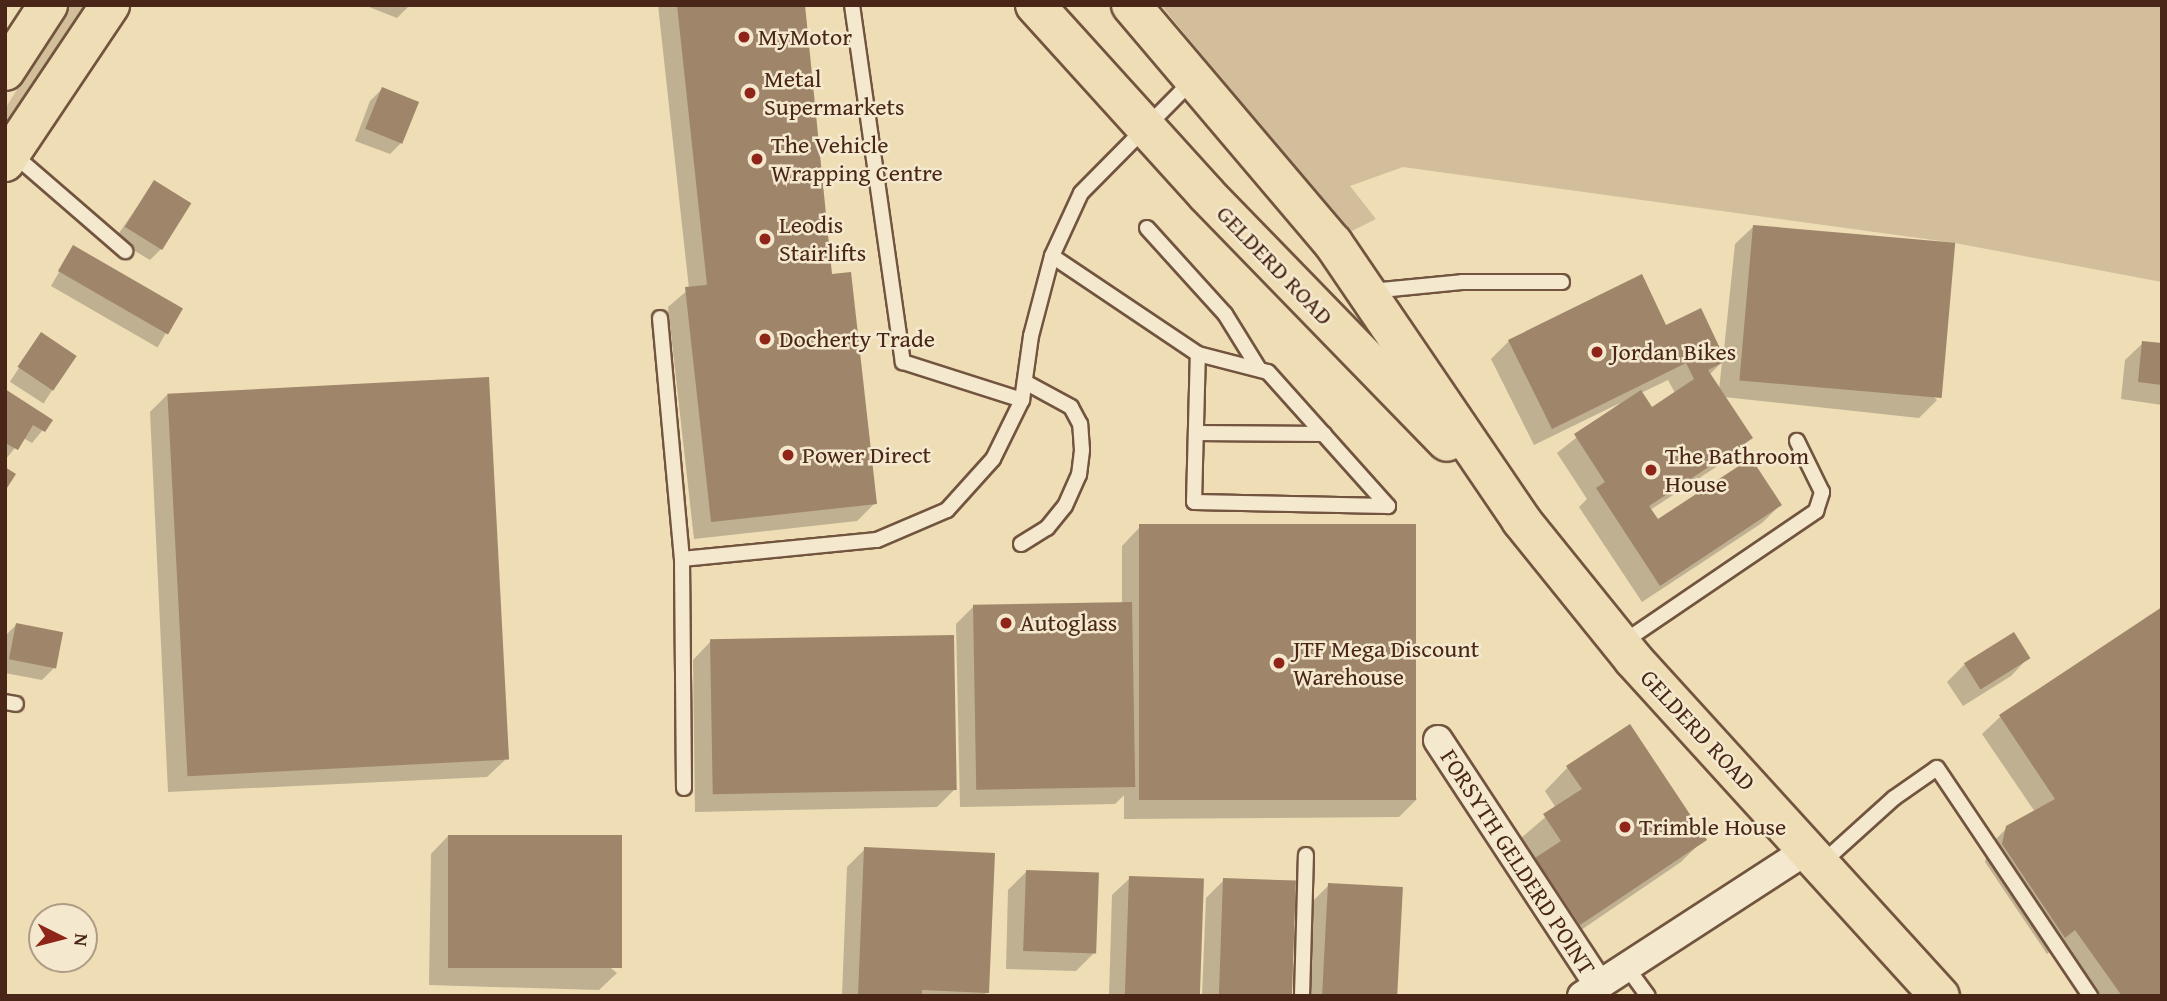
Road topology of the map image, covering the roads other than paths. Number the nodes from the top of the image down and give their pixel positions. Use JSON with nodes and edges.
{"nodes":[{"id":1,"x":48,"y":5,"type":"edge"},
{"id":2,"x":110,"y":5,"type":"edge"},
{"id":3,"x":852,"y":5,"type":"edge"},
{"id":4,"x":1035,"y":5,"type":"edge"},
{"id":5,"x":1131,"y":5,"type":"edge"},
{"id":6,"x":5,"y":71,"type":"edge"},
{"id":7,"x":1194,"y":79,"type":"junction"},
{"id":8,"x":1146,"y":127,"type":"junction"},
{"id":9,"x":8,"y":157,"type":"edge"},
{"id":10,"x":1147,"y":228,"type":"dead end"},
{"id":11,"x":125,"y":251,"type":"dead end"},
{"id":12,"x":1052,"y":256,"type":"junction"},
{"id":13,"x":1562,"y":282,"type":"dead end"},
{"id":14,"x":1366,"y":292,"type":"junction"},
{"id":15,"x":660,"y":318,"type":"dead end"},
{"id":16,"x":1198,"y":354,"type":"junction"},
{"id":17,"x":1259,"y":369,"type":"junction"},
{"id":18,"x":1025,"y":382,"type":"junction"},
{"id":19,"x":1022,"y":400,"type":"junction"},
{"id":20,"x":1196,"y":433,"type":"junction"},
{"id":21,"x":1324,"y":435,"type":"junction"},
{"id":22,"x":1797,"y":441,"type":"dead end"},
{"id":23,"x":1521,"y":520,"type":"junction"},
{"id":24,"x":1021,"y":544,"type":"dead end"},
{"id":25,"x":682,"y":559,"type":"junction"},
{"id":26,"x":1621,"y":644,"type":"junction"},
{"id":27,"x":1438,"y":740,"type":"dead end"},
{"id":28,"x":684,"y":788,"type":"dead end"},
{"id":29,"x":1307,"y":855,"type":"dead end"},
{"id":30,"x":1815,"y":856,"type":"junction"},
{"id":31,"x":1626,"y":966,"type":"junction"},
{"id":32,"x":1590,"y":990,"type":"edge"},
{"id":33,"x":1302,"y":996,"type":"edge"},
{"id":34,"x":1648,"y":996,"type":"edge"},
{"id":35,"x":1940,"y":996,"type":"edge"},
{"id":36,"x":2090,"y":996,"type":"edge"}],
"edges":[{"from":1,"to":6,"type":"main road"},
{"from":2,"to":9,"type":"main road"},
{"from":3,"to":19,"type":"lane"},
{"from":4,"to":8,"type":"main road","name":"GELDERD ROAD"},
{"from":5,"to":7,"type":"main road","name":"GELDERD ROAD"},
{"from":7,"to":8,"type":"lane"},
{"from":7,"to":14,"type":"main road","name":"GELDERD ROAD"},
{"from":8,"to":12,"type":"lane"},
{"from":8,"to":23,"type":"main road","name":"GELDERD ROAD"},
{"from":9,"to":11,"type":"lane"},
{"from":10,"to":17,"type":"lane"},
{"from":12,"to":16,"type":"lane"},
{"from":12,"to":18,"type":"lane"},
{"from":13,"to":14,"type":"lane"},
{"from":14,"to":23,"type":"main road","name":"GELDERD ROAD"},
{"from":15,"to":25,"type":"lane"},
{"from":16,"to":17,"type":"lane"},
{"from":16,"to":20,"type":"lane"},
{"from":17,"to":21,"type":"lane"},
{"from":18,"to":19,"type":"lane"},
{"from":18,"to":24,"type":"lane"},
{"from":19,"to":25,"type":"lane"},
{"from":20,"to":21,"type":"lane"},
{"from":20,"to":21,"type":"lane"},
{"from":22,"to":26,"type":"lane"},
{"from":23,"to":26,"type":"main road","name":"GELDERD ROAD"},
{"from":25,"to":28,"type":"lane"},
{"from":26,"to":30,"type":"main road","name":"GELDERD ROAD"},
{"from":27,"to":32,"type":"street","name":"FORSYTH GELDERD POINT"},
{"from":29,"to":33,"type":"lane"},
{"from":30,"to":31,"type":"street","name":"FORSYTH GELDERD POINT"},
{"from":30,"to":35,"type":"main road","name":"GELDERD ROAD"},
{"from":30,"to":36,"type":"lane"},
{"from":31,"to":32,"type":"street","name":"FORSYTH GELDERD POINT"},
{"from":31,"to":34,"type":"lane"}]}
